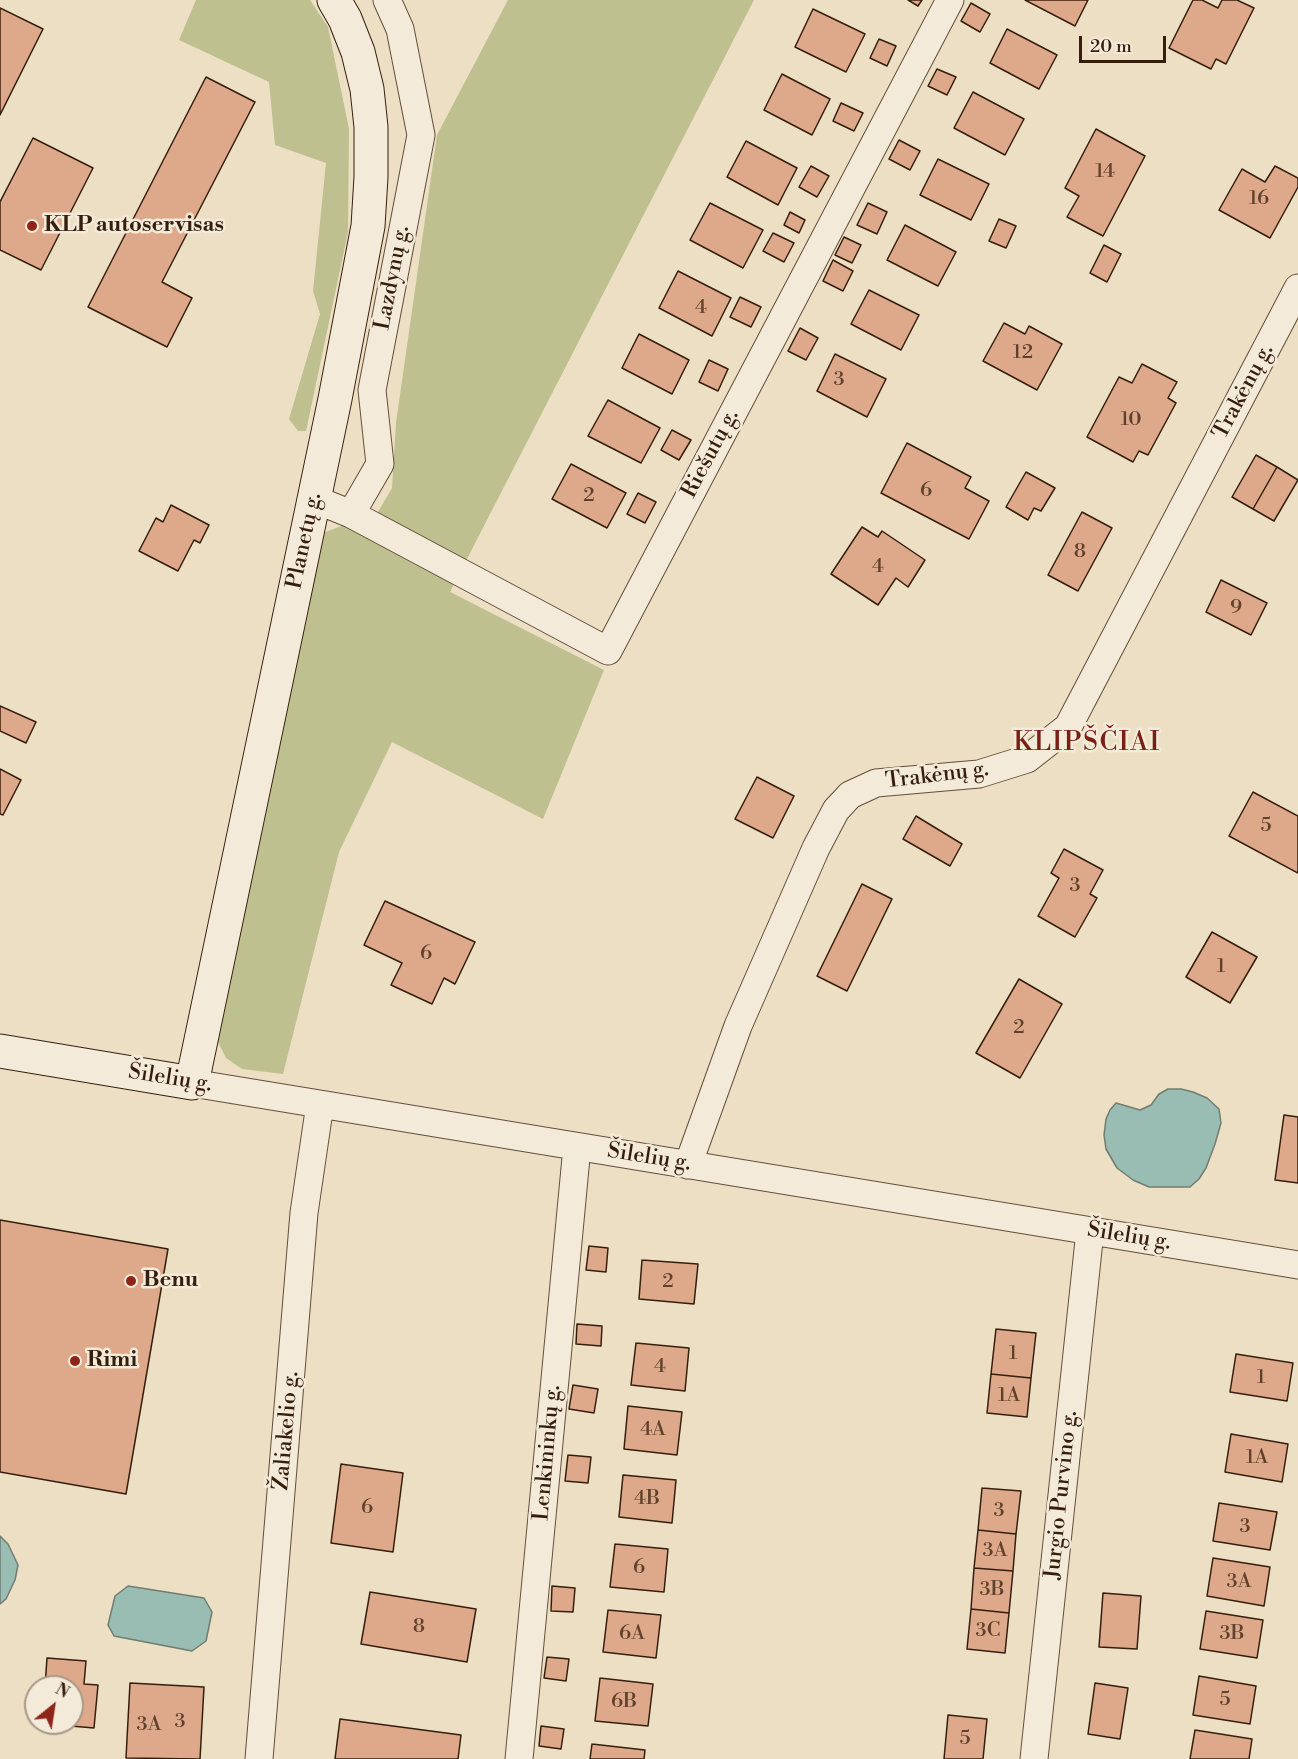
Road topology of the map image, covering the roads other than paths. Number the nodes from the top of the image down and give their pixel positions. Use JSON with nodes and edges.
{"nodes":[{"id":1,"x":334,"y":0,"type":"edge"},
{"id":2,"x":387,"y":0,"type":"edge"},
{"id":3,"x":950,"y":0,"type":"edge"},
{"id":4,"x":1298,"y":288,"type":"edge"},
{"id":5,"x":314,"y":499,"type":"junction"},
{"id":6,"x":351,"y":514,"type":"junction"},
{"id":7,"x":0,"y":1051,"type":"edge"},
{"id":8,"x":192,"y":1083,"type":"junction"},
{"id":9,"x":320,"y":1104,"type":"junction"},
{"id":10,"x":577,"y":1147,"type":"junction"},
{"id":11,"x":688,"y":1165,"type":"junction"},
{"id":12,"x":1090,"y":1231,"type":"junction"},
{"id":13,"x":1298,"y":1265,"type":"edge"},
{"id":14,"x":260,"y":1759,"type":"edge"},
{"id":15,"x":519,"y":1759,"type":"edge"},
{"id":16,"x":1034,"y":1759,"type":"edge"}],
"edges":[{"from":1,"to":5,"type":"main road","name":"Planetų g."},
{"from":2,"to":6,"type":"street","name":"Lazdynų g."},
{"from":3,"to":6,"type":"street","name":"Riešutų g."},
{"from":4,"to":11,"type":"street","name":"Trakėnų g."},
{"from":5,"to":6,"type":"street"},
{"from":5,"to":8,"type":"main road","name":"Planetų g."},
{"from":7,"to":8,"type":"main road","name":"Šilelių g."},
{"from":8,"to":9,"type":"street","name":"Šilelių g."},
{"from":9,"to":10,"type":"street","name":"Šilelių g."},
{"from":9,"to":14,"type":"street","name":"Žaliakelio g."},
{"from":10,"to":11,"type":"street","name":"Šilelių g."},
{"from":10,"to":15,"type":"street","name":"Lenkininkų g."},
{"from":11,"to":12,"type":"street","name":"Šilelių g."},
{"from":12,"to":13,"type":"street","name":"Šilelių g."},
{"from":12,"to":16,"type":"street","name":"Jurgio Purvino g."}]}
